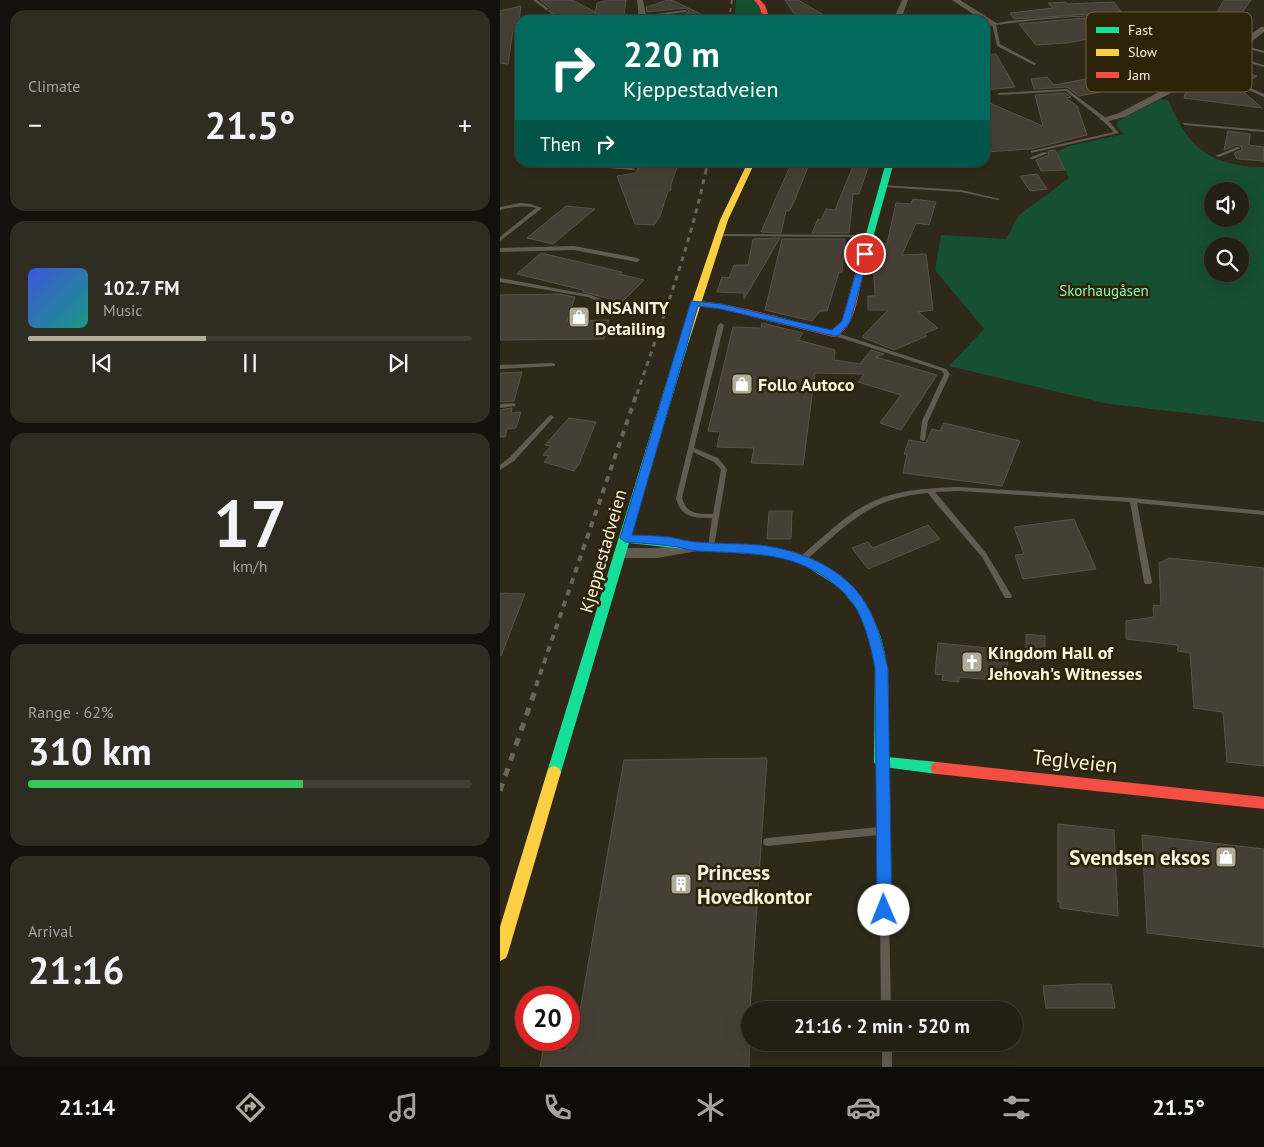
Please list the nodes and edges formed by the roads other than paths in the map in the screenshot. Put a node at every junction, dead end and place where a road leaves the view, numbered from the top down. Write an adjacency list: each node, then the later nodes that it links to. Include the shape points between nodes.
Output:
1 (535, 0): 6 (lane)
2 (640, 0): 8 (street)
3 (905, 0): 11 (street)
4 (955, 0): 12 (street)
5 (761, 2): 10 (street)
6 (547, 9)
7 (685, 12): 9 (lane)
8 (642, 15)
9 (664, 15)
10 (765, 15)
11 (899, 15)
12 (979, 15)
13 (1086, 16): 15 (lane)
14 (990, 22): 15 (street)
15 (994, 24): 17 (lane, via 998,45)
16 (1252, 62): 18 (lane)
17 (1034, 64)
18 (1264, 66)
19 (1252, 90): 22 (lane)
20 (1165, 92): 23 (street); 24 (street, via 1122,115)
21 (999, 94): 24 (lane, via 1068,90)
22 (1264, 96)
23 (1172, 100)
24 (1104, 119): 27 (lane, via 1118,133)
25 (1185, 124): 26 (lane)
26 (1264, 131)
27 (1055, 147): 29 (lane); 31 (lane)
28 (1239, 148): 30 (lane)
29 (1033, 152)
30 (1217, 156)
31 (1031, 158)
32 (613, 167): 35 (lane)
33 (750, 167): 39 (street, Kjeppestadveien)
34 (889, 167): 36 (street)
35 (633, 169)
36 (884, 186): 37 (lane, via 961,191); 40 (street)
37 (998, 199)
38 (500, 209): 41 (lane, via 523,205 540,208)
39 (719, 235): 40 (lane); 45 (street, Kjeppestadveien)
40 (870, 236): 48 (street, via 846,322)
41 (500, 239)
42 (500, 250): 43 (lane, via 574,248)
43 (636, 260)
44 (500, 280): 46 (lane, via 589,296)
45 (695, 303): 48 (street, via 721,306); 62 (street, Kjeppestadveien)
46 (623, 310)
47 (720, 325): 55 (lane)
48 (834, 334): 54 (lane, via 944,370 947,374 925,421)
49 (553, 365): 50 (lane)
50 (500, 368)
51 (513, 405): 52 (lane)
52 (500, 406)
53 (551, 417): 56 (lane)
54 (923, 439)
55 (691, 449): 61 (lane, via 716,460 724,469); 61 (lane, via 680,506 692,515)
56 (502, 467): 57 (lane)
57 (500, 473)
58 (930, 490): 59 (lane); 66 (lane, via 888,498 865,508); 68 (lane, via 984,556)
59 (1133, 500): 60 (lane); 67 (lane)
60 (1264, 513)
61 (716, 516): 64 (lane)
62 (625, 538): 63 (street); 65 (street, Kjeppestadveien)
63 (694, 546): 64 (street); 65 (street, via 657,553)
64 (711, 547): 66 (street, via 768,551)
65 (621, 553): 73 (street, Kjeppestadveien)
66 (803, 559): 69 (street, via 843,584 862,606 869,620 881,669)
67 (1148, 582)
68 (1008, 596)
69 (882, 762): 70 (street, Teglveien); 71 (lane)
70 (1264, 803)
71 (883, 831): 72 (lane); 74 (lane)
72 (768, 842)
73 (500, 953)
74 (886, 1001)
75 (887, 1051): 76 (lane)
76 (887, 1067)

